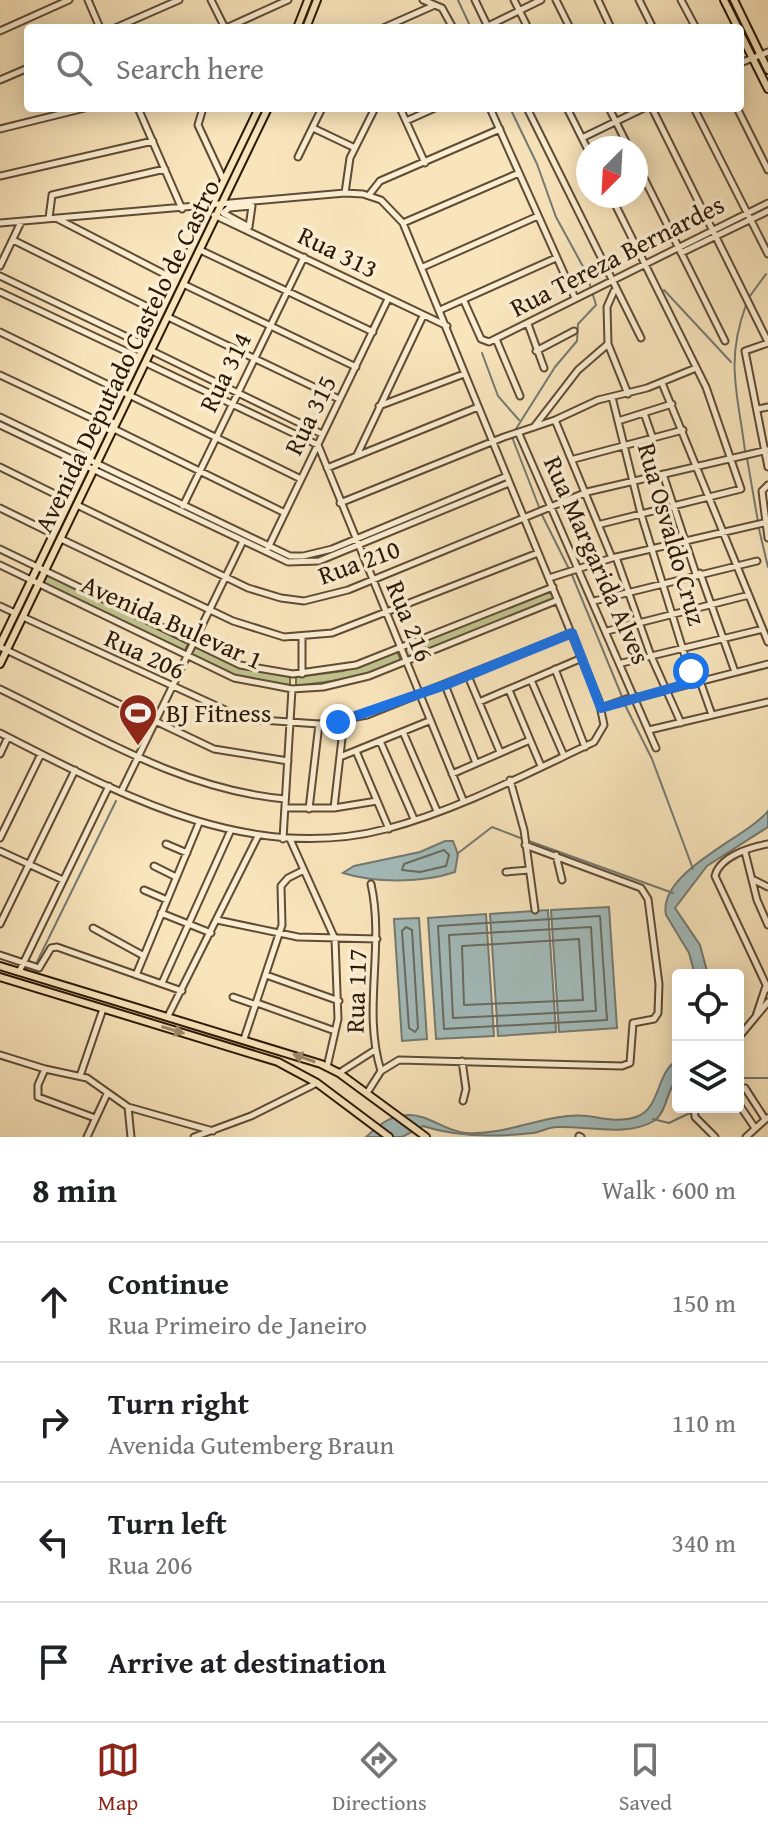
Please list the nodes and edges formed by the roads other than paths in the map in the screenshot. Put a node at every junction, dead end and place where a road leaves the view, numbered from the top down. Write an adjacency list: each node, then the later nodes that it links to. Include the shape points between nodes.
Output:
1 (69, 0): 36 (street)
2 (88, 0): 20 (street)
3 (179, 0): 21 (street)
4 (211, 0): 22 (street)
5 (288, 0): 23 (street)
6 (308, 0): 24 (main road)
7 (317, 0): 25 (main road)
8 (423, 0): 18 (street)
9 (475, 0): 28 (street)
10 (514, 0): 19 (street)
11 (541, 0): 19 (street)
12 (556, 0): 31 (street)
13 (598, 0): 32 (street)
14 (639, 0): 33 (street)
15 (681, 0): 34 (street)
16 (724, 0): 35 (main road)
17 (734, 0): 38 (main road)
18 (435, 5): 26 (street); 27 (street)
19 (519, 10): 29 (street); 30 (street)
20 (98, 24)
21 (124, 24)
22 (224, 24)
23 (235, 24)
24 (299, 24)
25 (308, 24)
26 (392, 24)
27 (451, 24)
28 (487, 24)
29 (493, 24)
30 (526, 24)
31 (568, 24)
32 (609, 24)
33 (651, 24)
34 (694, 24)
35 (736, 24)
36 (0, 31)
37 (744, 40): 39 (main road)
38 (764, 53): 39 (street); 42 (main road)
39 (752, 57): 40 (street); 44 (main road)
40 (744, 61)
41 (24, 70): 43 (street)
42 (768, 70)
43 (0, 80)
44 (768, 89)
45 (69, 112): 65 (street)
46 (140, 112): 70 (street)
47 (202, 112): 78 (street, via 198,125)
48 (257, 112): 78 (main road, Avenida Deputado Castelo de Castro)
49 (266, 112): 83 (main road, Avenida Deputado Castelo de Castro)
50 (320, 112): 64 (street)
51 (373, 112): 71 (street)
52 (402, 112): 62 (street)
53 (426, 112): 62 (street)
54 (492, 112): 66 (street)
55 (529, 112): 109 (street)
56 (569, 112): 67 (street)
57 (611, 112): 63 (street)
58 (635, 112): 63 (street)
59 (654, 112): 96 (street)
60 (696, 112): 89 (street)
61 (739, 112): 75 (street)
62 (406, 121): 73 (street)
63 (616, 121): 68 (street); 69 (street)
64 (313, 128): 71 (street); 72 (street)
65 (0, 129)
66 (500, 129): 73 (street); 76 (street)
67 (581, 136)
68 (586, 136)
69 (623, 136)
70 (153, 141): 74 (street); 77 (street)
71 (355, 148): 80 (street)
72 (298, 157)
73 (425, 163): 81 (street, via 374,184)
74 (165, 169): 86 (street); 91 (street, via 52,195)
75 (768, 170)
76 (519, 173): 90 (street); 95 (street)
77 (0, 176)
78 (224, 181): 87 (main road, Avenida Deputado Castelo de Castro)
79 (648, 186): 100 (street)
80 (345, 193): 81 (street); 83 (street)
81 (369, 195): 95 (street, via 390,206)
82 (768, 203): 89 (street, Rua Tereza Bernardes)
83 (222, 204): 87 (main road, Avenida Deputado Castelo de Castro)
84 (252, 208): 84 (street, via 229,208 223,213 249,227)
85 (617, 208): 104 (street)
86 (182, 209): 87 (street); 91 (street)
87 (213, 211): 99 (main road, Avenida Deputado Castelo de Castro); 102 (street, Rua 313); 108 (main road, Avenida Deputado Castelo de Castro)
88 (768, 211): 92 (street, Rua Tereza Bernardes)
89 (747, 213): 92 (street); 96 (street, Rua Tereza Bernardes)
90 (538, 216): 103 (street); 106 (street)
91 (52, 218): 93 (street); 108 (street)
92 (750, 219): 97 (street, Rua Tereza Bernardes); 101 (street)
93 (22, 221): 94 (street); 98 (street)
94 (0, 223)
95 (403, 223): 106 (street)
96 (713, 229): 97 (street); 100 (street, Rua Tereza Bernardes)
97 (716, 236): 100 (street, Rua Tereza Bernardes); 130 (street)
98 (13, 240): 105 (street); 118 (street)
99 (200, 250): 110 (main road, Avenida Deputado Castelo de Castro); 111 (street)
100 (680, 250): 104 (street, Rua Tereza Bernardes); 129 (street)
101 (768, 254)
102 (304, 257): 111 (street, Rua 314); 115 (street, Rua 313)
103 (556, 258): 114 (street); 116 (street)
104 (645, 263): 109 (street, Rua Tereza Bernardes); 140 (street)
105 (0, 266)
106 (423, 267): 117 (street)
107 (0, 276): 132 (street)
108 (176, 280): 118 (main road, Avenida Deputado Castelo de Castro)
109 (609, 281): 112 (street); 114 (street, Rua Tereza Bernardes)
110 (183, 284): 120 (main road, Avenida Deputado Castelo de Castro); 122 (street)
111 (288, 291): 122 (street, Rua 314); 126 (street)
112 (614, 291): 127 (street); 131 (street, via 607,307)
113 (0, 292): 135 (street)
114 (575, 298): 121 (street, Rua Tereza Bernardes)
115 (388, 299): 119 (street, Rua 313); 126 (street, Rua 315)
116 (464, 301): 117 (street); 128 (street, Rua Tereza Bernardes, via 484,342)
117 (440, 310): 123 (street)
118 (160, 313): 132 (main road, Avenida Deputado Castelo de Castro)
119 (423, 316): 123 (street, Rua 313); 153 (street)
120 (168, 317): 133 (main road, Avenida Deputado Castelo de Castro); 136 (street)
121 (528, 324): 128 (street, Rua Tereza Bernardes); 134 (street)
122 (270, 325): 136 (street, Rua 314); 138 (street)
123 (448, 327): 141 (street)
124 (574, 331): 134 (street)
125 (0, 332): 144 (street)
126 (373, 332): 138 (street, Rua 315)
127 (641, 338)
128 (496, 339): 148 (street)
129 (725, 341)
130 (768, 342): 156 (street, via 746,349)
131 (608, 344): 146 (street); 163 (street, via 578,370)
132 (144, 345): 135 (main road, Avenida Deputado Castelo de Castro)
133 (152, 351): 137 (main road, Avenida Deputado Castelo de Castro); 145 (street)
134 (536, 351): 139 (street)
135 (138, 357): 144 (main road, Avenida Deputado Castelo de Castro)
136 (254, 358): 145 (street, Rua 314); 150 (street)
137 (146, 363): 147 (main road, Avenida Deputado Castelo de Castro); 151 (street)
138 (356, 367): 150 (street, Rua 315)
139 (544, 368)
140 (696, 368): 143 (street); 176 (street)
141 (464, 374): 153 (street); 154 (street)
142 (0, 375): 162 (street)
143 (662, 383): 146 (street); 152 (street)
144 (122, 391): 147 (street); 162 (main road, Avenida Deputado Castelo de Castro)
145 (237, 392): 151 (street, Rua 314); 166 (street)
146 (628, 394): 149 (street)
147 (131, 395): 164 (main road, Avenida Deputado Castelo de Castro); 168 (street)
148 (520, 396)
149 (612, 397): 159 (street); 160 (street, Rua Osvaldo Cruz)
150 (339, 399): 166 (street, Rua 315)
151 (232, 404): 168 (street, Rua 314); 172 (street)
152 (672, 404): 157 (street); 165 (street)
153 (379, 406): 175 (street)
154 (478, 407): 170 (street); 175 (street)
155 (768, 407): 156 (street)
156 (758, 409): 174 (street)
157 (644, 413): 160 (street); 169 (street)
158 (0, 417): 171 (street)
159 (555, 420): 163 (street); 177 (street)
160 (618, 421): 173 (street, Rua Osvaldo Cruz)
161 (0, 425): 171 (street)
162 (106, 425): 178 (main road, Avenida Deputado Castelo de Castro)
163 (534, 428): 167 (street)
164 (114, 429): 178 (main road, Avenida Deputado Castelo de Castro); 183 (street)
165 (683, 430): 169 (street); 179 (street)
166 (322, 434): 172 (street, Rua 315)
167 (519, 434): 170 (street); 195 (street, Rua Margarida Alves)
168 (216, 437): 183 (street, Rua 314); 185 (street)
169 (653, 439): 173 (street)
170 (494, 441): 186 (street); 192 (street)
171 (48, 445): 178 (street)
172 (318, 445): 182 (street, Rua 216); 185 (street, Rua 315)
173 (625, 446): 177 (street); 187 (street, Rua Osvaldo Cruz)
174 (767, 450): 176 (street, Rua 210); 181 (street)
175 (356, 456): 182 (street)
176 (732, 457): 179 (street, Rua 210); 190 (street, via 740,492)
177 (574, 459): 189 (street)
178 (91, 465): 191 (main road, Avenida Deputado Castelo de Castro); 193 (main road, Avenida Deputado Castelo de Castro); 194 (street); 207 (street)
179 (698, 465): 184 (street, Rua 210); 190 (street)
180 (0, 467): 191 (street)
181 (768, 467)
182 (327, 468): 192 (street, Rua 216)
183 (200, 471): 194 (street, Rua 314); 198 (street)
184 (663, 474): 187 (street, Rua 210); 196 (street)
185 (301, 479): 198 (street, Rua 315)
186 (508, 479): 200 (street); 208 (street)
187 (633, 482): 189 (street, Rua 210); 199 (street, Rua Osvaldo Cruz)
188 (766, 486): 201 (street)
189 (587, 492): 195 (street, Rua 210); 202 (street)
190 (711, 498): 196 (street); 203 (street)
191 (69, 501): 204 (main road, Avenida Deputado Castelo de Castro)
192 (340, 503): 208 (street, Rua 216)
193 (77, 505): 206 (main road, Avenida Deputado Castelo de Castro); 222 (street, Rua 210)
194 (183, 506): 207 (street)
195 (551, 506): 200 (street, Rua 210); 219 (street, Rua Margarida Alves)
196 (673, 506): 199 (street); 209 (street)
197 (0, 508): 204 (street)
198 (285, 513): 210 (street, Rua 315)
199 (641, 514): 202 (street); 212 (street, Rua Osvaldo Cruz)
200 (524, 517): 213 (street); 225 (street, Rua 210)
201 (767, 523): 203 (street); 205 (street)
202 (601, 524): 214 (street)
203 (724, 533): 209 (street); 217 (street)
204 (53, 534): 218 (main road, Avenida Deputado Castelo de Castro)
205 (768, 538)
206 (61, 539): 220 (main road, Avenida Deputado Castelo de Castro); 235 (street)
207 (244, 540): 208 (street, via 276,559 303,563); 210 (street); 222 (street)
208 (356, 542): 210 (street, via 303,556); 225 (street, Rua 216)
209 (685, 542): 212 (street); 221 (street)
210 (268, 548)
211 (0, 549): 218 (street, Avenida Bulevar 1)
212 (652, 549): 214 (street); 226 (street, Rua Osvaldo Cruz)
213 (538, 553): 223 (street); 237 (street)
214 (614, 558): 219 (street); 229 (street)
215 (757, 561): 217 (street)
216 (0, 565): 224 (street, Avenida Bulevar 1)
217 (737, 565): 221 (street); 230 (street)
218 (37, 567): 220 (street, Avenida Bulevar 1); 224 (main road, Avenida Deputado Castelo de Castro)
219 (579, 567): 223 (street); 232 (street, Rua Margarida Alves)
220 (45, 571): 227 (main road, Avenida Deputado Castelo de Castro); 247 (street, Avenida Bulevar 1)
221 (698, 574): 226 (street); 233 (street)
222 (225, 576): 225 (street, Rua 210, via 262,593 304,601); 235 (street)
223 (549, 578): 228 (street)
224 (31, 580): 227 (street, Avenida Bulevar 1); 236 (main road, Avenida Deputado Castelo de Castro)
225 (373, 581): 237 (street, Rua 216)
226 (664, 582): 229 (street); 238 (street, Rua Osvaldo Cruz)
227 (39, 584): 239 (main road, Avenida Deputado Castelo de Castro); 251 (street, Avenida Bulevar 1)
228 (553, 587): 231 (street); 249 (street, Avenida Bulevar 1)
229 (627, 591): 232 (street); 240 (street)
230 (749, 595): 233 (street); 241 (street)
231 (558, 600): 243 (street); 254 (street, Avenida Bulevar 1)
232 (594, 601): 242 (street, Rua Margarida Alves)
233 (711, 605): 238 (street); 245 (street)
234 (0, 606): 236 (street)
235 (209, 610): 244 (street, via 252,629); 247 (street)
236 (15, 613): 248 (main road, Avenida Deputado Castelo de Castro)
237 (386, 614): 244 (street, via 332,633); 249 (street, Rua 216)
238 (674, 615): 240 (street); 250 (street, Rua Osvaldo Cruz)
239 (23, 617): 248 (main road, Avenida Deputado Castelo de Castro); 267 (street, Rua 206)
240 (639, 623): 242 (street); 252 (street)
241 (763, 629): 245 (street); 246 (street)
242 (607, 631): 255 (street, Rua Margarida Alves)
243 (572, 633): 253 (street); 262 (street, Rua 206)
244 (302, 637): 261 (street)
245 (724, 640): 250 (street); 259 (street)
246 (768, 642)
247 (193, 643): 251 (street); 260 (street, Avenida Bulevar 1, via 240,665)
248 (2, 647): 256 (main road, Avenida Deputado Castelo de Castro); 279 (street)
249 (399, 648): 254 (street, Rua 216); 261 (street, Avenida Bulevar 1, via 345,668)
250 (685, 649): 252 (street); 264 (street, Rua Osvaldo Cruz)
251 (187, 656): 267 (street); 268 (street, Avenida Bulevar 1, via 234,678)
252 (651, 656): 255 (street); 270 (street)
253 (582, 658): 258 (street); 275 (street)
254 (405, 662): 268 (street, Avenida Bulevar 1, via 348,683); 271 (street, Rua 216)
255 (622, 663): 272 (street, Rua Margarida Alves)
256 (0, 664)
257 (768, 664): 259 (street)
258 (555, 669): 263 (street); 289 (street)
259 (735, 672): 264 (street)
260 (293, 674): 261 (street, Avenida Bulevar 1); 268 (street)
261 (302, 674)
262 (468, 676): 265 (street, Rua 206); 273 (street)
263 (531, 680): 269 (street); 296 (street)
264 (697, 682): 270 (street); 276 (street, Rua Osvaldo Cruz)
265 (445, 685): 271 (street, Rua 206); 299 (street)
266 (0, 689): 295 (street)
267 (172, 689): 279 (street); 281 (street, Rua 206, via 231,715)
268 (292, 689): 281 (street)
269 (509, 689): 273 (street); 287 (street)
270 (666, 689): 272 (street); 280 (street)
271 (418, 695): 277 (street, Rua 206); 278 (street, Rua 216)
272 (635, 697): 275 (street); 283 (street, Rua Margarida Alves)
273 (479, 702): 292 (street)
274 (768, 702): 276 (street)
275 (601, 708): 289 (street, via 603,729)
276 (712, 715): 280 (street)
277 (344, 721): 282 (street, Rua 206); 297 (street)
278 (429, 721): 284 (street); 302 (street, Rua 216)
279 (155, 723): 295 (street); 298 (street, via 223,752)
280 (681, 723): 283 (street)
281 (290, 724): 282 (street, Rua 206); 298 (street)
282 (319, 724): 311 (street)
283 (649, 730): 290 (street, Rua Margarida Alves)
284 (403, 732): 288 (street); 312 (street)
285 (0, 733): 286 (street)
286 (8, 737): 293 (street); 294 (street)
287 (530, 740): 292 (street); 300 (street)
288 (380, 741): 291 (street); 313 (street)
289 (585, 747): 296 (street)
290 (656, 748)
291 (356, 751): 297 (street); 308 (street)
292 (500, 752): 299 (street)
293 (0, 754)
294 (41, 754): 301 (street); 318 (street)
295 (139, 756): 305 (street); 306 (street, via 219,789)
296 (564, 756): 300 (street)
297 (340, 757): 310 (street)
298 (288, 761): 306 (street)
299 (476, 763): 302 (street)
300 (541, 766): 303 (street)
301 (75, 770): 304 (street); 327 (street)
302 (452, 774): 307 (street, Rua 216)
303 (510, 780): 307 (street); 322 (street)
304 (109, 786): 305 (street); 333 (street)
305 (121, 792): 314 (street)
306 (285, 799): 309 (street)
307 (463, 800): 312 (street)
308 (377, 801): 310 (street); 315 (street)
309 (285, 808): 311 (street); 319 (street)
310 (334, 808): 311 (street)
311 (309, 809)
312 (437, 811): 313 (street)
313 (414, 819): 315 (street)
314 (199, 823): 316 (street); 325 (street)
315 (389, 829): 319 (street)
316 (230, 832): 317 (street); 343 (street)
317 (258, 836): 319 (street); 342 (street)
318 (0, 838)
319 (286, 839): 329 (street)
320 (166, 844): 325 (street)
321 (768, 844): 324 (street, via 755,844)
322 (525, 845): 326 (street); 330 (street)
323 (0, 851): 327 (street)
324 (745, 852): 335 (street); 361 (street, via 720,865 715,876)
325 (187, 853): 332 (street)
326 (556, 855): 334 (street); 377 (street, via 644,890 659,984 658,1016 633,1023 632,1058 625,1066)
327 (29, 865): 333 (street); 344 (street)
328 (154, 866): 332 (street)
329 (304, 870): 348 (street, via 281,886); 349 (street)
330 (529, 870): 331 (street); 340 (street)
331 (506, 872)
332 (176, 877): 339 (street)
333 (63, 880): 353 (street)
334 (562, 880)
335 (754, 880): 337 (street); 345 (street)
336 (371, 884): 350 (street, Rua 117)
337 (768, 887)
338 (144, 890): 339 (street)
339 (167, 900): 341 (street)
340 (535, 910)
341 (161, 913): 343 (street); 352 (street)
342 (217, 920): 347 (street); 348 (street)
343 (187, 923): 347 (street); 360 (street)
344 (0, 924)
345 (768, 925)
346 (93, 928): 352 (street)
347 (211, 933): 363 (street)
348 (280, 934): 349 (street); 357 (street)
349 (335, 939): 350 (street); 366 (street)
350 (377, 939): 375 (street, Rua 117, via 371,1025)
351 (0, 955): 353 (street)
352 (144, 956): 356 (street)
353 (23, 964): 355 (street); 356 (street, via 41,968 57,947)
354 (0, 966): 355 (main road)
355 (19, 972): 359 (main road)
356 (136, 975): 360 (street)
357 (266, 975): 366 (street); 368 (street)
358 (0, 977): 362 (main road)
359 (48, 980): 362 (main road); 364 (main road)
360 (162, 983): 363 (street)
361 (767, 987): 371 (street)
362 (46, 991): 369 (main road)
363 (182, 991): 370 (street)
364 (102, 997): 369 (main road); 370 (main road)
365 (233, 997): 368 (street)
366 (339, 1001): 372 (street)
367 (768, 1002): 371 (street)
368 (256, 1004): 372 (street); 374 (street)
369 (100, 1008): 382 (street); 383 (main road, one-way to 383, via 267,1058)
370 (168, 1016): 374 (main road)
371 (756, 1017): 373 (street)
372 (335, 1031): 378 (street)
373 (744, 1031)
374 (244, 1039): 378 (main road, one-way to 374)
375 (375, 1050): 380 (street, Rua 117); 381 (street)
376 (0, 1055): 379 (street)
377 (462, 1061): 380 (street, via 399,1060); 387 (street)
378 (327, 1067): 381 (main road)
379 (45, 1069): 382 (street); 391 (street, via 38,1097)
380 (381, 1071): 385 (street, Rua 117)
381 (339, 1073): 385 (main road)
382 (80, 1076): 386 (street)
383 (317, 1083): 394 (street); 398 (main road)
384 (745, 1088): 392 (street)
385 (367, 1093): 399 (main road)
386 (107, 1094): 388 (street); 391 (street)
387 (463, 1101)
388 (128, 1107): 394 (street); 396 (street)
389 (744, 1112): 393 (street)
390 (696, 1113): 400 (street, via 700,1125)
391 (95, 1118): 395 (street)
392 (767, 1118): 393 (street)
393 (755, 1128): 401 (street)
394 (213, 1131): 397 (street)
395 (87, 1137)
396 (131, 1137)
397 (194, 1137)
398 (389, 1137)
399 (426, 1137)
400 (715, 1137)
401 (746, 1137)

